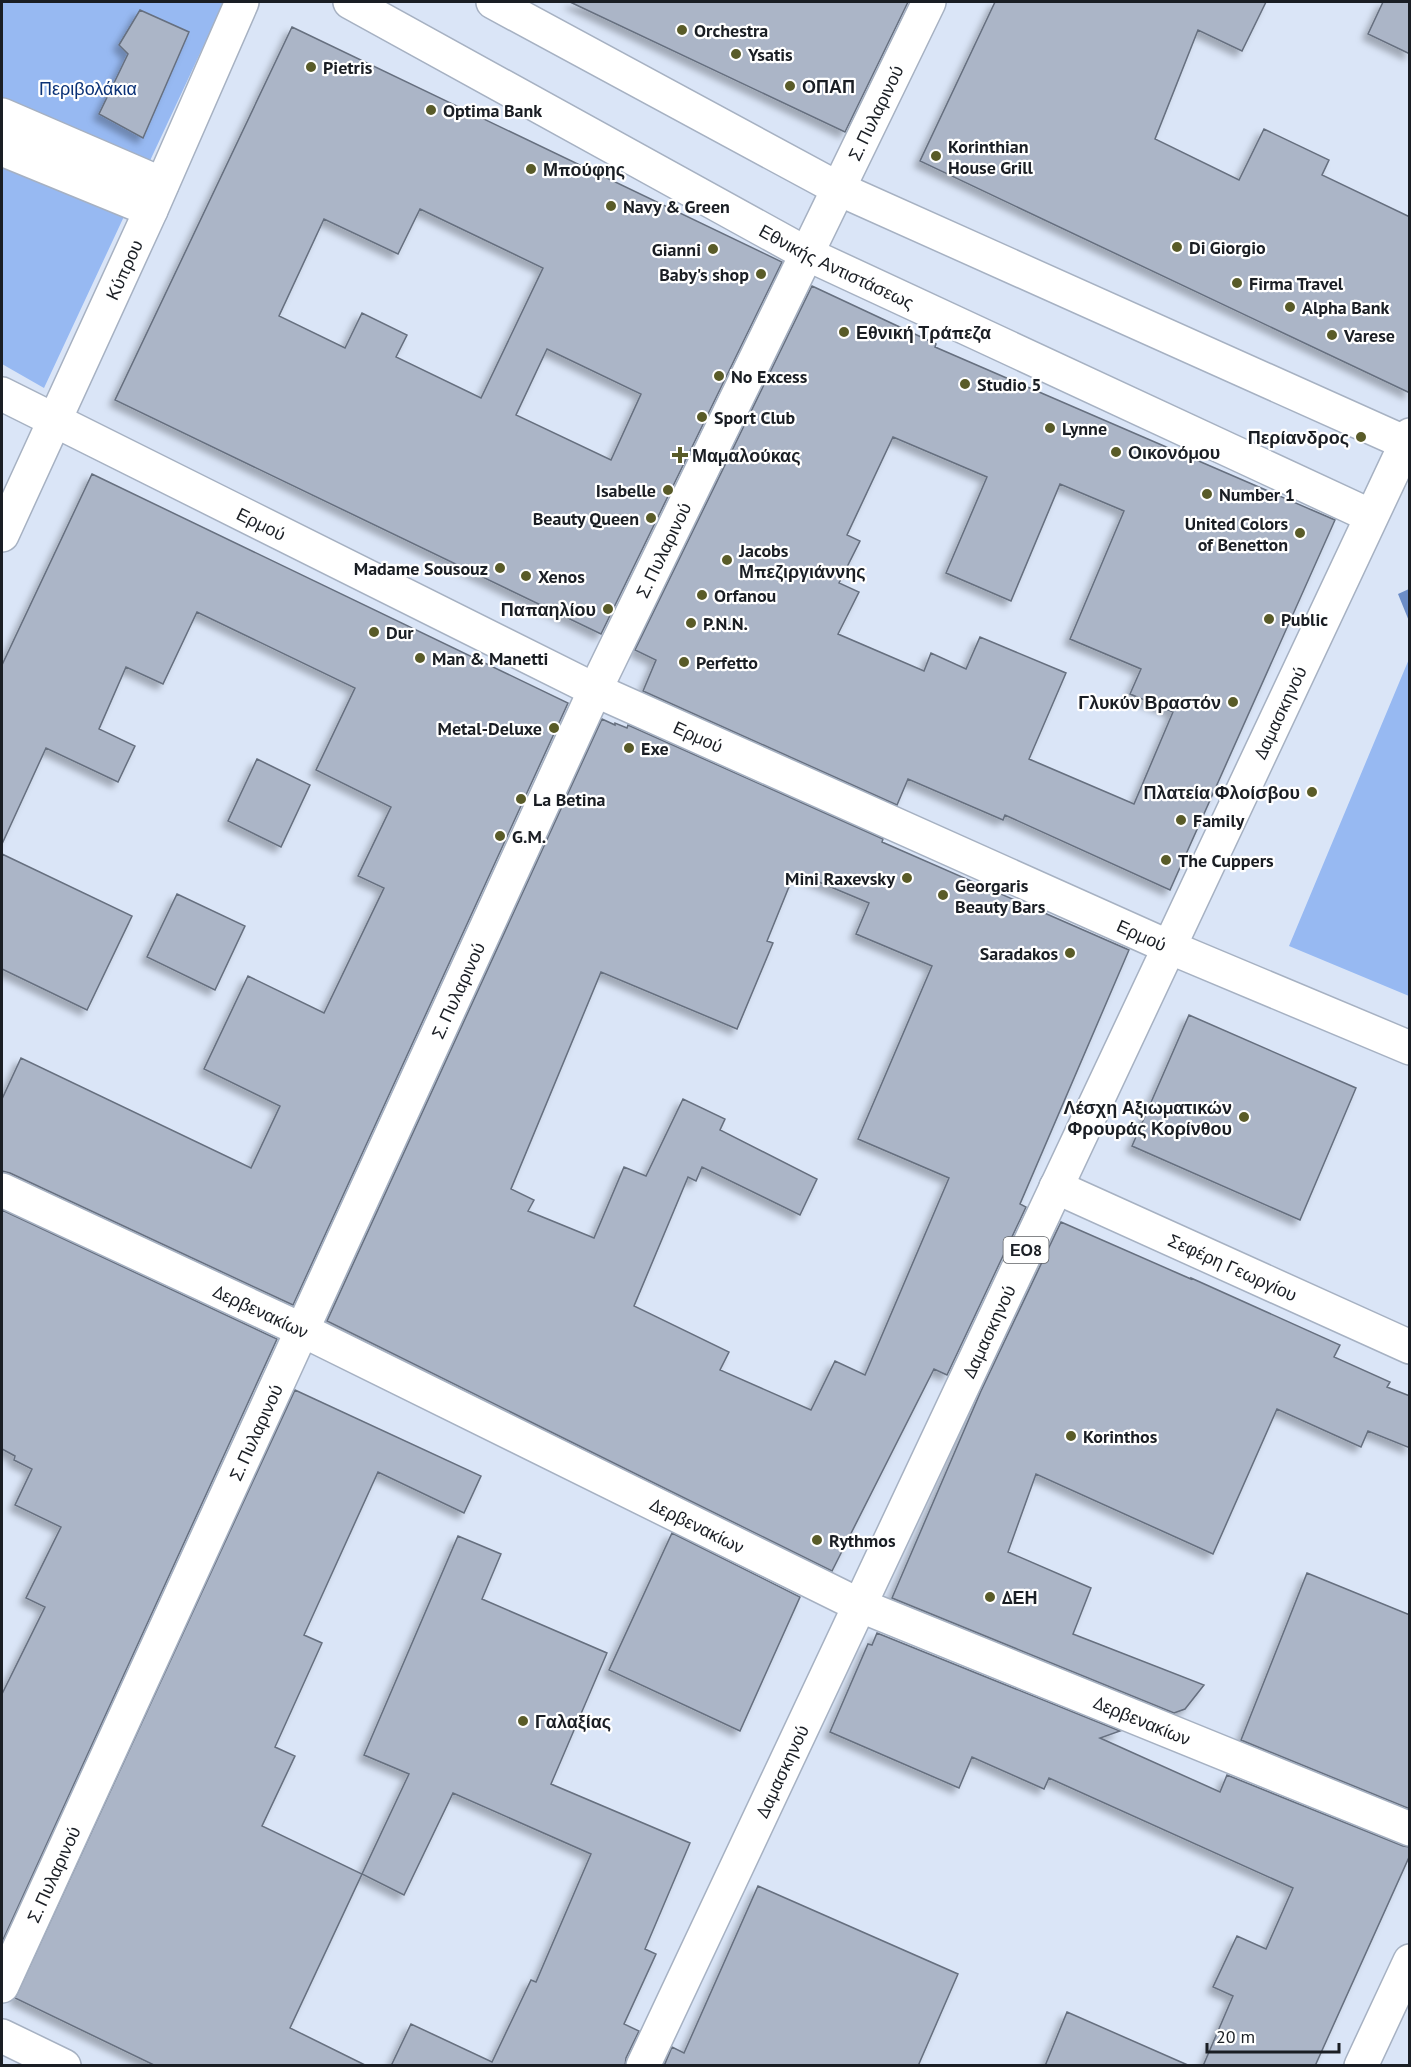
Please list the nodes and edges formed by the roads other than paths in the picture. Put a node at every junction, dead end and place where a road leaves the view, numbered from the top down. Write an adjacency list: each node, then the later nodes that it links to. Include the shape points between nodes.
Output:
1 (242, 2): 8 (street, Κύπρου)
2 (350, 2): 9 (street, Εθνικής Αντιστάσεως)
3 (492, 2): 7 (street)
4 (929, 2): 7 (street, Σ. Πυλαρινού)
5 (2, 115): 8 (street)
6 (2, 149): 8 (street)
7 (839, 189): 9 (street, Σ. Πυλαρινού); 12 (street)
8 (157, 197): 11 (street, Κύπρου)
9 (807, 254): 13 (street, Εθνικής Αντιστάσεως); 15 (street, Σ. Πυλαρινού)
10 (2, 394): 11 (street, Ερμού)
11 (54, 419): 14 (street, Κύπρου); 15 (street, Ερμού)
12 (1408, 439): 13 (street, Δαμασκηνού / ΕΟ8)
13 (1371, 516): 16 (street, Δαμασκηνού / ΕΟ8)
14 (2, 535)
15 (594, 690): 16 (street, Ερμού); 20 (street, Σ. Πυλαρινού)
16 (1169, 947): 17 (street, Ερμού); 18 (street, Δαμασκηνού / ΕΟ8)
17 (1410, 1048)
18 (1056, 1187): 21 (street, Σεφέρη Γεωργίου); 22 (street, Δαμασκηνού / ΕΟ8)
19 (2, 1190): 20 (street, Δερβενακίων)
20 (302, 1330): 22 (street, Δερβενακίων); 25 (street, Σ. Πυλαρινού)
21 (1410, 1347)
22 (860, 1605): 23 (street, Δερβενακίων); 28 (street, Δαμασκηνού / ΕΟ8)
23 (1410, 1829)
24 (1410, 1961): 29 (street)
25 (2, 1986)
26 (2, 2036): 27 (street)
27 (64, 2066)
28 (643, 2066)
29 (1361, 2066)

